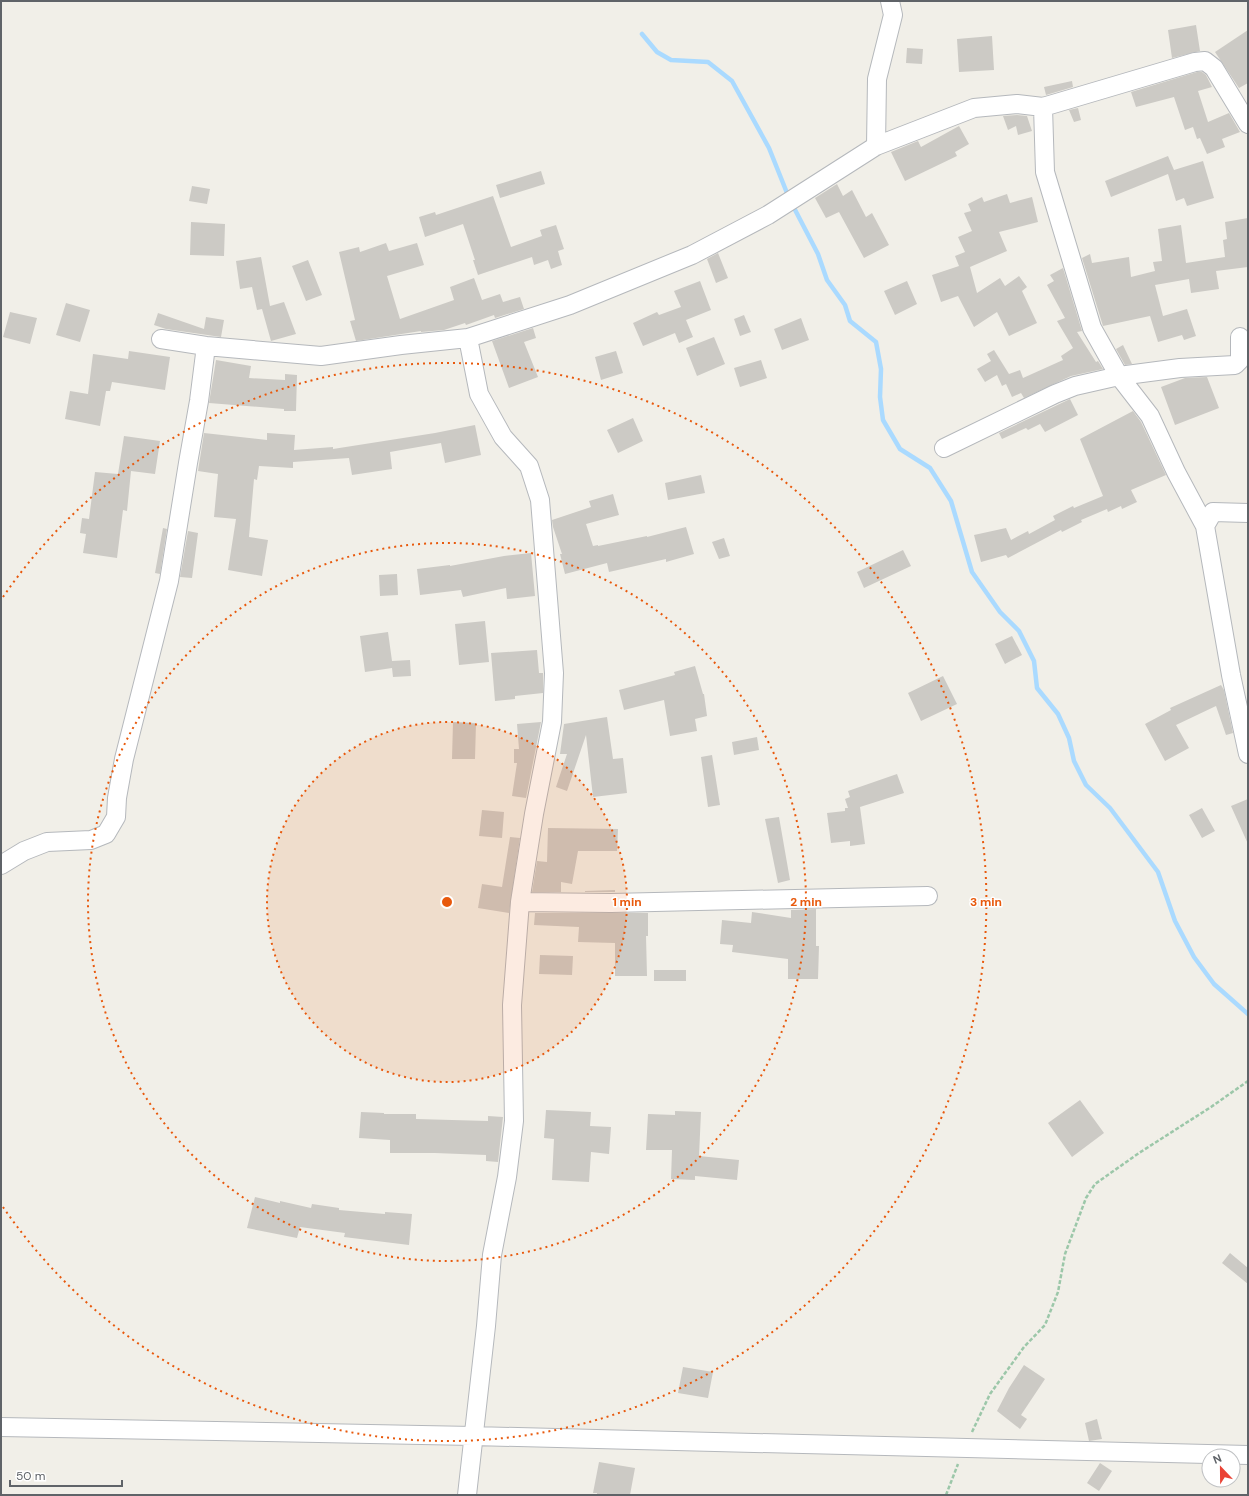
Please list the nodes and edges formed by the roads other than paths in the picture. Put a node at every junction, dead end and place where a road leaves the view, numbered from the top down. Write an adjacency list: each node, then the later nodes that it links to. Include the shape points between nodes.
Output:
1 (890, 1): 4 (street, via 893,15 877,79)
2 (1043, 106): 3 (street, via 1204,61 1214,68); 4 (street, via 1017,104 974,108); 9 (street, via 1045,172 1092,328)
3 (1248, 124)
4 (876, 146): 7 (street, via 768,215 692,255 570,305)
5 (1240, 337): 9 (street, via 1240,360 1235,365 1180,368)
6 (162, 338): 8 (street)
7 (468, 338): 8 (street, via 321,356); 16 (street, via 478,394 503,437 529,466 540,500 554,673 552,722)
8 (206, 346): 14 (street, via 169,582 124,759 116,817 106,834 91,840 47,842 24,851)
9 (1119, 376): 10 (street, via 1075,386 1055,394); 12 (street, via 1150,416)
10 (944, 448)
11 (1248, 513): 12 (street, via 1213,512)
12 (1205, 526): 13 (street, via 1231,675)
13 (1248, 754)
14 (1, 865)
15 (928, 896): 16 (street, via 611,903)
16 (520, 902): 18 (street, via 512,1005 514,1121 507,1177 492,1255)
17 (1, 1427): 18 (street)
18 (473, 1436): 19 (street); 20 (street)
19 (1248, 1455)
20 (467, 1495)

